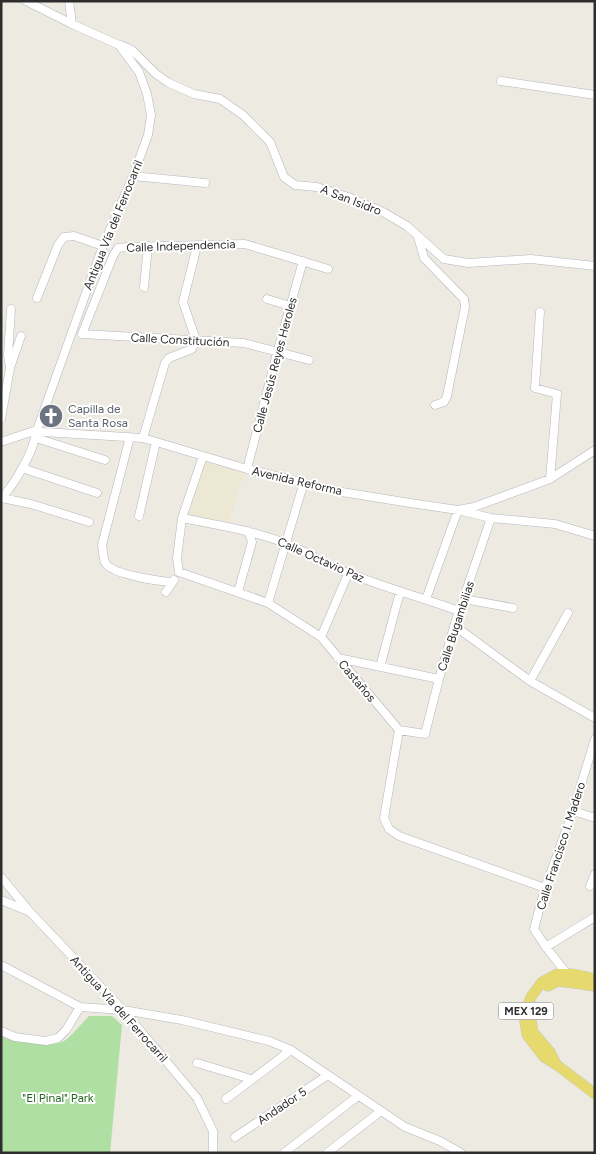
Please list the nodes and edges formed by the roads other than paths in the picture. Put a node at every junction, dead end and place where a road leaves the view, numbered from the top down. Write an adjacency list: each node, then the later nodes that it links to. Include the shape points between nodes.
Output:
1 (26, 1): 3 (street, Antigua Vía del Ferrocarril)
2 (69, 1): 3 (street)
3 (72, 24): 4 (street, Antigua Vía del Ferrocarril)
4 (119, 45): 7 (street, Antigua Vía del Ferrocarril, via 139,72 151,115 148,135); 9 (street, A San Isidro, via 132,50 170,84 220,100 243,115 270,142 284,177 295,185 317,187 348,197 383,212)
5 (501, 81): 6 (street)
6 (595, 95)
7 (133, 176): 8 (street); 10 (street, Antigua Vía del Ferrocarril)
8 (204, 184)
9 (417, 235): 14 (street, A San Isidro, via 444,258 468,264 531,260); 29 (street, via 424,258 464,299 465,306 448,396 444,402)
10 (104, 246): 17 (street, Antigua Vía del Ferrocarril); 19 (street, via 74,236 64,237)
11 (148, 246): 12 (street, Calle Independencia); 16 (street); 18 (street, Calle Independencia, via 118,248)
12 (197, 246): 13 (street, Calle Independencia, via 245,244); 25 (street, via 183,302)
13 (303, 261): 15 (street, Calle Independencia); 21 (street, Calle Jesús Reyes Heroles)
14 (595, 266)
15 (328, 269)
16 (144, 287)
17 (87, 290): 18 (street); 31 (street, Antigua Vía del Ferrocarril)
18 (98, 294): 25 (street, Calle Constitución, via 82,334)
19 (37, 298)
20 (268, 299): 21 (street)
21 (290, 306): 26 (street, Calle Jesús Reyes Heroles)
22 (11, 309): 28 (street)
23 (540, 312): 44 (street, via 535,388 557,394)
24 (21, 336): 28 (street)
25 (196, 340): 26 (street, Calle Constitución, via 244,343); 35 (street, via 192,350 169,358 165,364)
26 (277, 353): 27 (street, Calle Constitución); 43 (street, Calle Jesús Reyes Heroles)
27 (308, 360)
28 (10, 368): 30 (street)
29 (435, 405)
30 (1, 419)
31 (37, 430): 32 (street, Avenida Reforma); 34 (street, Antigua Vía del Ferrocarril); 36 (street, Avenida Reforma)
32 (78, 434): 33 (street, Avenida Reforma); 38 (street)
33 (130, 437): 35 (street, Avenida Reforma); 58 (street, via 102,545 105,563 126,574)
34 (36, 438): 38 (street); 42 (street, Antigua Vía del Ferrocarril)
35 (143, 438): 37 (street, Avenida Reforma)
36 (1, 442)
37 (156, 442): 40 (street, Avenida Reforma); 49 (street)
38 (74, 450): 41 (street)
39 (595, 450): 44 (street)
40 (203, 456): 43 (street, Avenida Reforma); 50 (street)
41 (105, 460)
42 (22, 468): 46 (street); 47 (street, Antigua Vía del Ferrocarril)
43 (247, 469): 45 (street, Avenida Reforma)
44 (550, 479): 48 (street)
45 (304, 482): 48 (street, Avenida Reforma, via 342,492); 55 (street)
46 (97, 493)
47 (2, 499): 52 (street, via 31,504)
48 (458, 510): 51 (street, Avenida Reforma); 62 (street)
49 (138, 516)
50 (182, 518): 53 (street, Calle Octavio Paz); 56 (street)
51 (491, 518): 54 (street, Avenida Reforma, via 555,524); 63 (street, Calle Bugambilias)
52 (89, 522)
53 (248, 531): 55 (street, Calle Octavio Paz); 60 (street, via 252,542)
54 (595, 536)
55 (286, 543): 57 (street, Calle Octavio Paz); 64 (street)
56 (179, 572): 58 (street); 60 (street, Castaños)
57 (348, 574): 61 (street, Calle Octavio Paz); 69 (street)
58 (172, 582): 59 (street)
59 (166, 592)
60 (238, 592): 64 (street, Castaños)
61 (400, 592): 62 (street, Calle Octavio Paz); 71 (street)
62 (426, 599): 66 (street, Calle Octavio Paz)
63 (464, 599): 65 (street); 66 (street, Calle Bugambilias)
64 (268, 603): 69 (street, Castaños)
65 (513, 608)
66 (459, 611): 68 (street, Calle Bugambilias)
67 (568, 613): 73 (street)
68 (455, 624): 72 (street, Calle Bugambilias); 73 (street)
69 (321, 637): 70 (street, Castaños)
70 (338, 658): 71 (street); 75 (street, Castaños)
71 (380, 667): 72 (street)
72 (439, 679): 75 (street, Calle Bugambilias, via 425,734)
73 (530, 681): 74 (street)
74 (595, 718)
75 (399, 730): 82 (street, via 384,818 389,829 399,836)
76 (595, 739): 77 (street, Calle Francisco I. Madero)
77 (574, 811): 78 (street); 82 (street, Calle Francisco I. Madero)
78 (595, 818)
79 (595, 874): 81 (street)
80 (1, 877): 84 (street, Antigua Vía del Ferrocarril)
81 (590, 886)
82 (545, 888): 86 (street, Calle Francisco I. Madero, via 534,928)
83 (1, 900): 84 (street)
84 (30, 912): 92 (street, Antigua Vía del Ferrocarril)
85 (595, 917): 86 (street)
86 (546, 947): 88 (street, Calle Francisco I. Madero)
87 (1, 965): 91 (street)
88 (568, 978): 89 (main road, MEX 129); 90 (main road, MEX 129); 95 (main road, MEX 129, via 547,987 537,1000 531,1017 533,1032)
89 (595, 979)
90 (595, 986)
91 (80, 1007): 92 (street); 93 (street, via 58,1038 46,1041 16,1038)
92 (123, 1010): 94 (street, via 182,1020 269,1041); 106 (street, Antigua Vía del Ferrocarril, via 197,1098 213,1132)
93 (1, 1031)
94 (291, 1050): 97 (street); 98 (street)
95 (547, 1054): 99 (main road, MEX 129); 100 (main road, MEX 129); 103 (main road, MEX 129, via 559,1072)
96 (197, 1063): 98 (street)
97 (328, 1075): 101 (street); 105 (street, Andador 5)
98 (251, 1079): 102 (street)
99 (595, 1089)
100 (595, 1094)
101 (358, 1096): 104 (street); 107 (street)
102 (226, 1099)
103 (595, 1099)
104 (381, 1111): 108 (street); 109 (street, via 405,1128)
105 (235, 1138)
106 (213, 1153)
107 (284, 1153)
108 (328, 1153)
109 (461, 1153)

